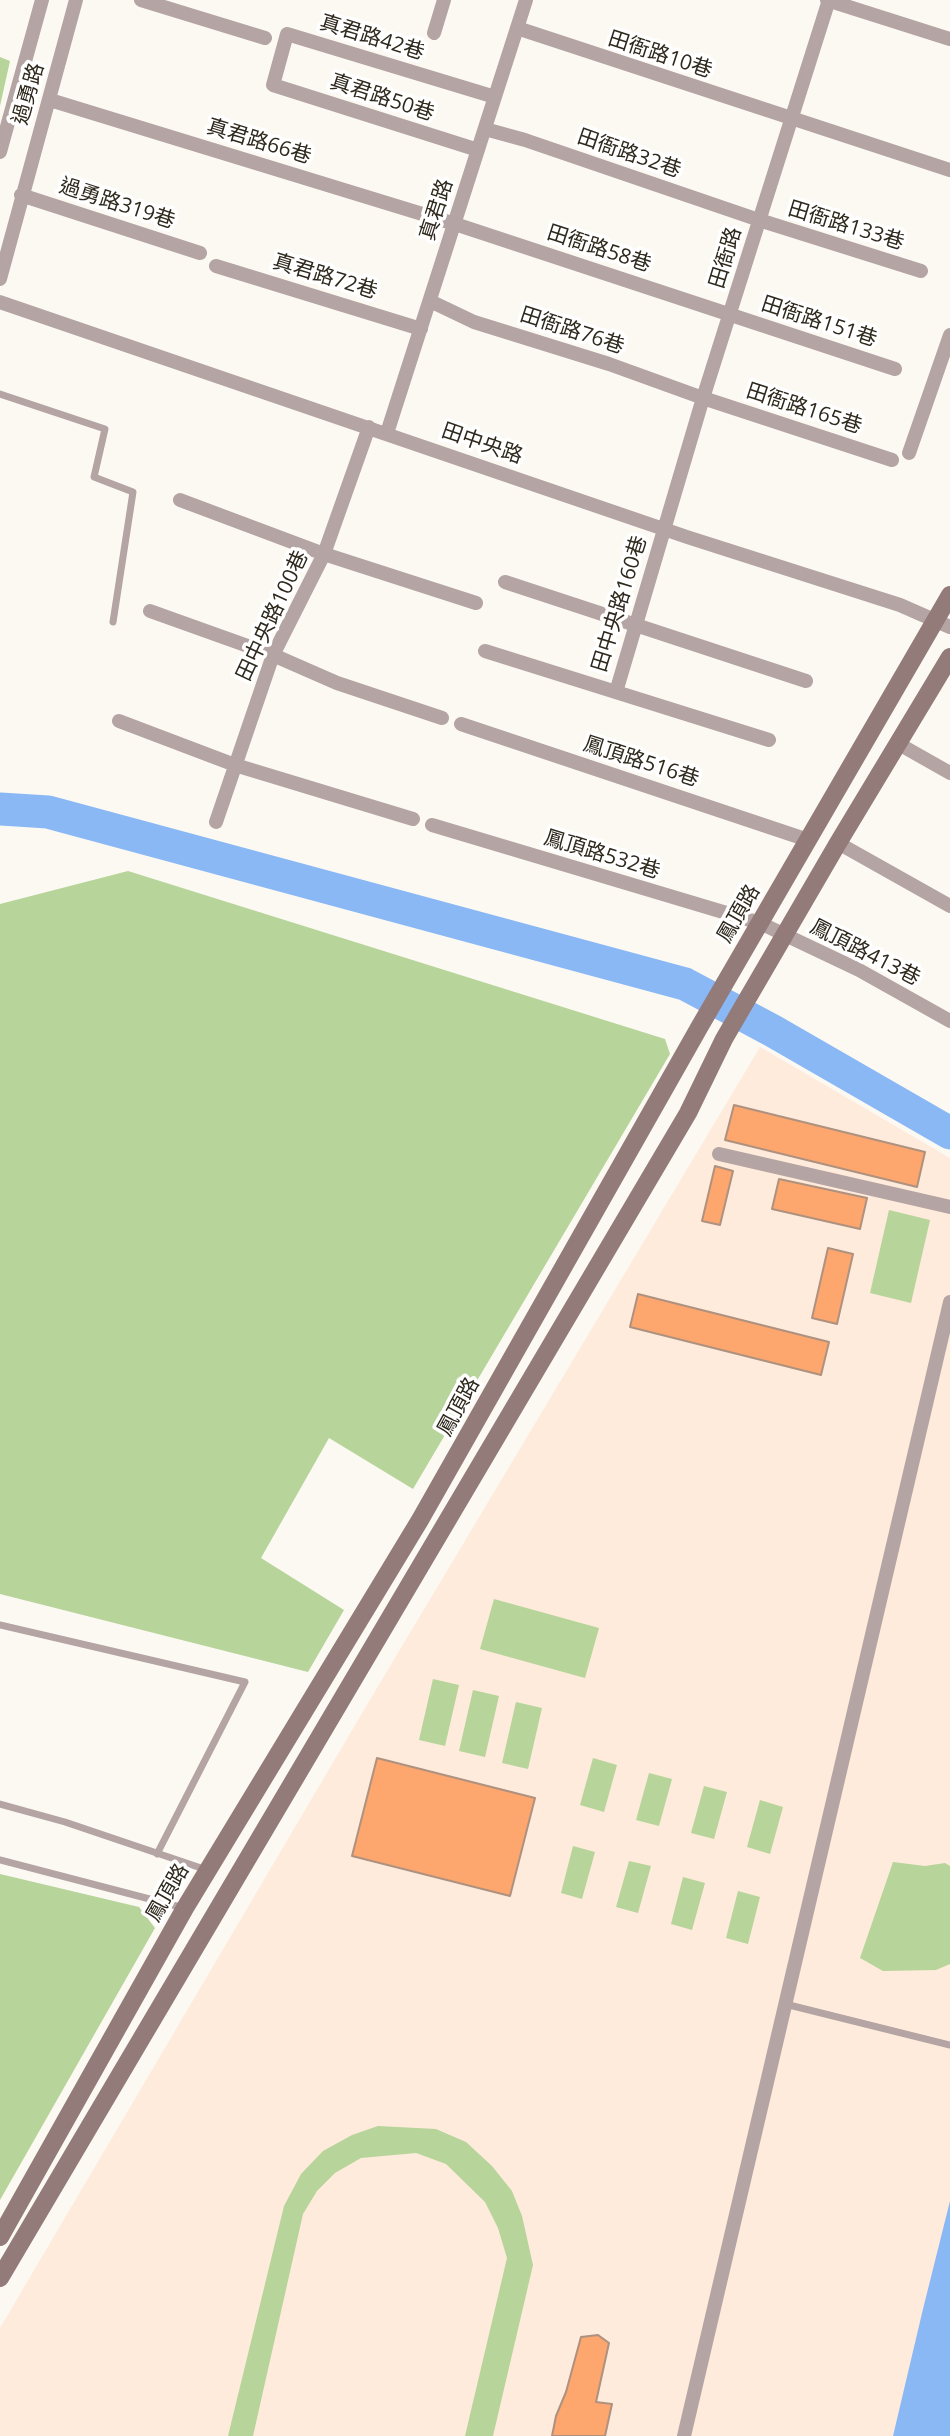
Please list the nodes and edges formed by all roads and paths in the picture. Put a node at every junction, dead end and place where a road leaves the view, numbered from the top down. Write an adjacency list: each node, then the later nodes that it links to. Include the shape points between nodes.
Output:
1 (42, 0): 17 (street, 過勇路)
2 (76, 0): 13 (street, 過勇路)
3 (141, 0): 9 (street)
4 (444, 0): 8 (street)
5 (526, 0): 7 (street, 真君路)
6 (828, 0): 10 (street); 14 (street, 田衙路)
7 (517, 29): 12 (street, 真君路); 14 (street, 田衙路10巷)
8 (434, 33)
9 (265, 38)
10 (950, 39)
11 (273, 85): 12 (street, 真君路42巷, via 287,34); 16 (street, 真君路50巷)
12 (495, 97): 15 (street, 真君路)
13 (50, 100): 19 (street, 過勇路); 21 (street, 真君路66巷)
14 (791, 120): 18 (street, 田衙路10巷); 20 (street, 田衙路)
15 (485, 129): 16 (street, 真君路); 20 (street, 田衙路32巷)
16 (478, 150): 21 (street, 真君路)
17 (0, 152)
18 (950, 170)
19 (21, 195): 22 (street, 過勇路319巷); 25 (street, 過勇路)
20 (759, 220): 24 (street, 田衙路133巷); 28 (street, 田衙路)
21 (454, 224): 26 (street, 真君路); 28 (street, 田衙路58巷)
22 (200, 253)
23 (216, 266): 29 (street, 真君路72巷)
24 (921, 271)
25 (0, 279)
26 (430, 301): 29 (street, 真君路); 33 (street, 田衙路76巷, via 474,322)
27 (0, 302): 34 (street, 田中央路)
28 (730, 314): 31 (street, 田衙路151巷); 33 (street, 田衙路)
29 (421, 329): 35 (street, 真君路)
30 (950, 335): 36 (street)
31 (895, 369)
32 (0, 394): 45 (lane, via 105,429 94,477 133,492)
33 (703, 398): 37 (street, 田衙路165巷); 39 (street, 田衙路)
34 (369, 427): 35 (street, 田中央路); 40 (street, 田中央路100巷)
35 (387, 433): 39 (street, 田中央路)
36 (909, 453)
37 (892, 460)
38 (180, 500): 40 (street)
39 (665, 529): 46 (street, 田中央路, via 900,605); 47 (street, 田中央路160巷)
40 (324, 554): 43 (street); 49 (street, 田中央路100巷)
41 (505, 582): 47 (street)
42 (950, 595): 46 (main road, 鳳頂路)
43 (476, 603)
44 (150, 611): 49 (street)
45 (113, 622)
46 (942, 623): 63 (main road, 鳳頂路)
47 (636, 625): 51 (street); 52 (street, 田中央路160巷)
48 (485, 651): 52 (street)
49 (273, 655): 53 (street, via 337,683); 58 (street, 田中央路100巷)
50 (949, 662): 57 (main road)
51 (806, 681)
52 (615, 692): 56 (street)
53 (442, 718)
54 (119, 721): 58 (street)
55 (461, 724): 63 (street, 鳳頂路516巷)
56 (769, 740)
57 (897, 743): 59 (street); 64 (main road)
58 (235, 765): 60 (street); 61 (street, 田中央路100巷)
59 (950, 773)
60 (413, 819)
61 (215, 822)
62 (432, 825): 66 (street, 鳳頂路532巷)
63 (808, 840): 66 (main road, 鳳頂路)
64 (838, 843): 65 (street); 67 (main road)
65 (950, 906)
66 (760, 923): 67 (street, 鳳頂路413巷); 76 (main road, 鳳頂路, via 420,1520)
67 (784, 935): 68 (street, 鳳頂路413巷); 81 (main road, via 688,1113)
68 (950, 1021)
69 (719, 1154): 70 (street)
70 (950, 1207)
71 (950, 1303): 78 (street)
72 (0, 1625): 74 (lane, via 245,1682)
73 (0, 1804): 74 (lane)
74 (157, 1854): 76 (lane)
75 (0, 1860): 77 (lane)
76 (208, 1871): 77 (main road, 鳳頂路)
77 (185, 1908): 80 (main road, 鳳頂路)
78 (785, 2004): 79 (lane); 82 (street)
79 (950, 2045)
80 (0, 2237)
81 (0, 2278)
82 (684, 2436)

